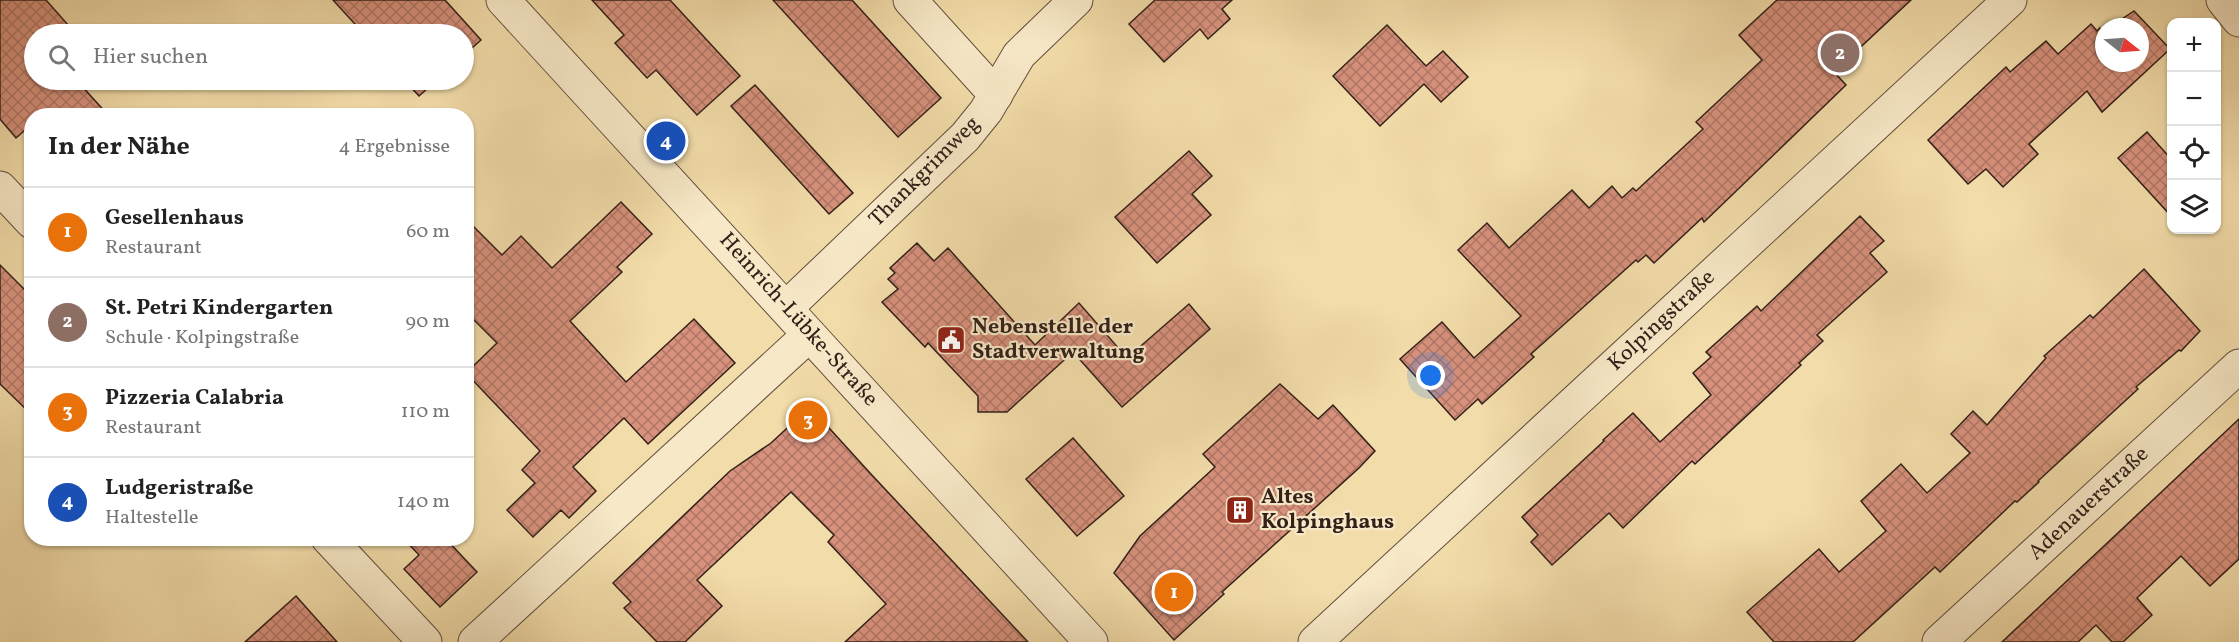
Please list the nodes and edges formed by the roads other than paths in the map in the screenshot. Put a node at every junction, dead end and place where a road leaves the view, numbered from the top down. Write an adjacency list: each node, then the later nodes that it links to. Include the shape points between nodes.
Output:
1 (503, 0): 10 (street, Heinrich-Lübke-Straße)
2 (910, 0): 7 (street)
3 (1076, 0): 7 (street, Thankgrimweg, via 1019,55)
4 (2010, 0): 17 (street, Kolpingstraße)
5 (2223, 0): 6 (street)
6 (2239, 20)
7 (996, 95): 10 (street, Thankgrimweg, via 965,137)
8 (0, 188): 9 (street)
9 (24, 214)
10 (786, 308): 11 (street, Heinrich-Lübke-Straße)
11 (809, 334): 15 (street); 16 (street, Heinrich-Lübke-Straße)
12 (2239, 366): 18 (street, Adenauerstraße)
13 (335, 546): 14 (street)
14 (425, 642)
15 (475, 642)
16 (1091, 642)
17 (1315, 642)
18 (1940, 642)

